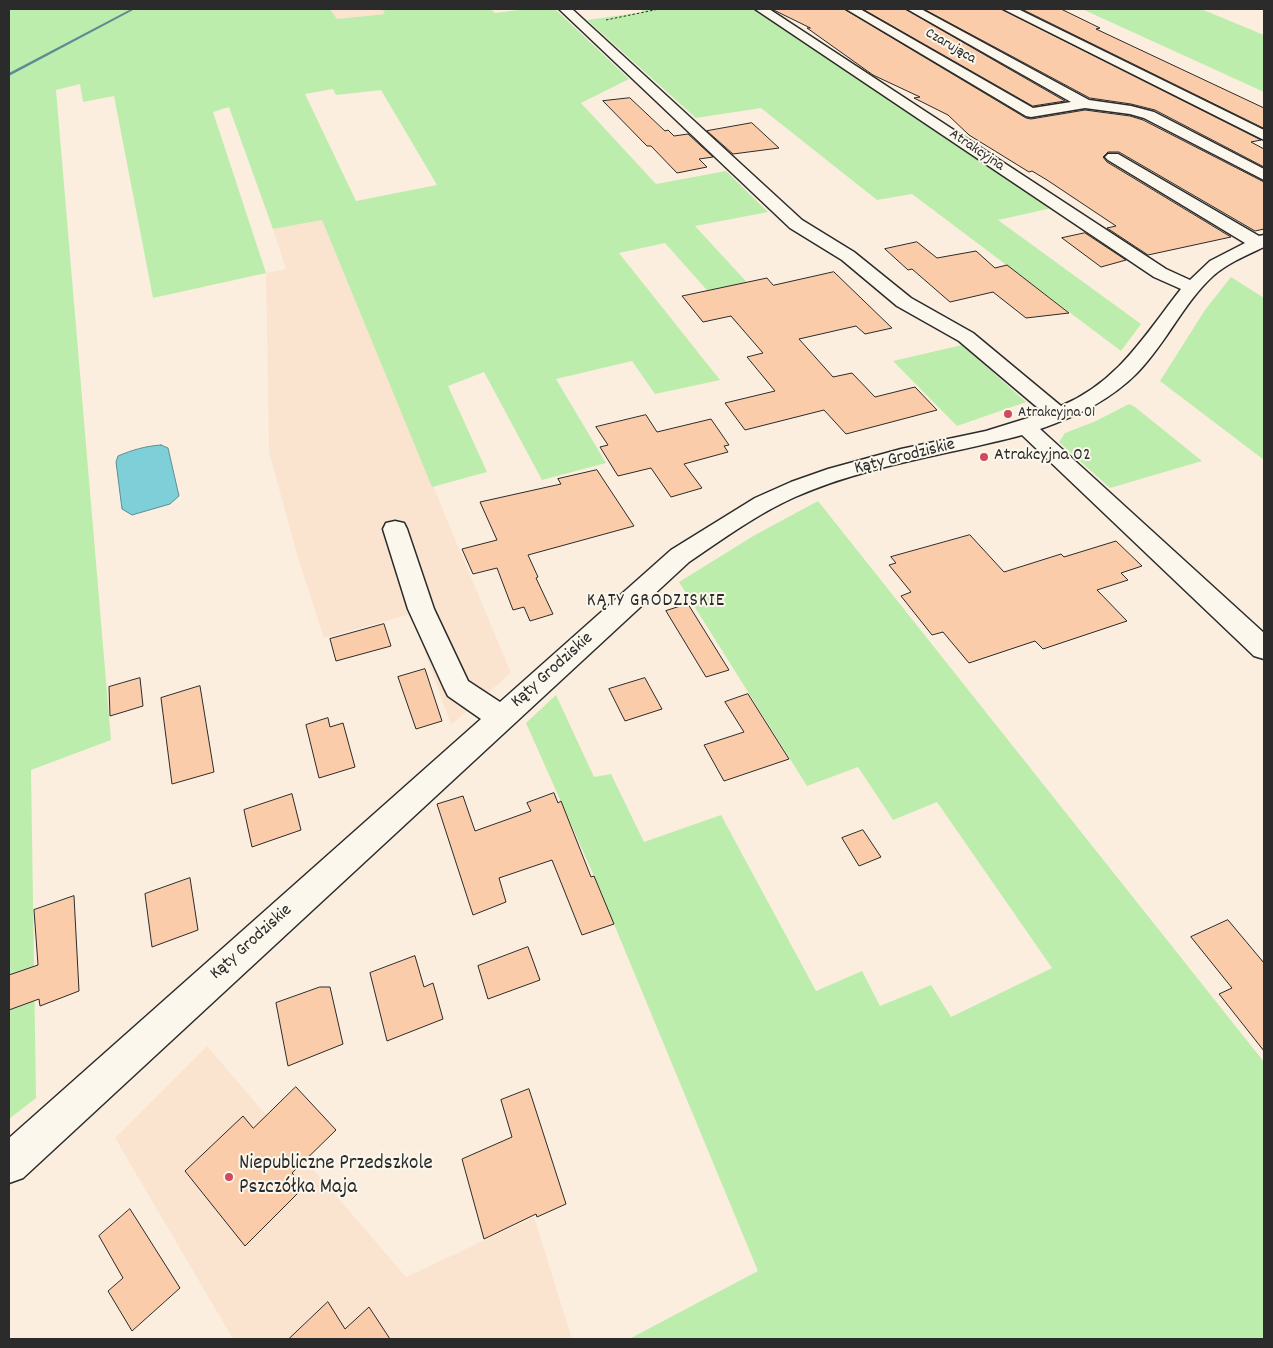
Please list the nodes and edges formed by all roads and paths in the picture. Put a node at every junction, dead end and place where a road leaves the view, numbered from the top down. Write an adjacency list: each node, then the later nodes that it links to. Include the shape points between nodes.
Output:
1 (659, 9): 6 (path, via 598,21)
2 (761, 9): 12 (street, Atrakcyjna, via 1160,273)
3 (852, 9): 7 (street, Czarująca, via 1031,113)
4 (913, 9): 7 (street)
5 (1009, 9): 8 (street)
6 (571, 14): 13 (street, via 796,224 848,256 904,302 980,347)
7 (1085, 104): 10 (street, via 1149,115)
8 (1264, 136)
9 (1113, 157): 11 (street)
10 (1264, 175)
11 (1261, 242): 12 (street, Kąty Grodziskie, via 1212,269)
12 (1193, 288): 13 (street, Kąty Grodziskie, via 1132,368 1099,394)
13 (1058, 414): 14 (street, Kąty Grodziskie)
14 (1027, 427): 16 (street); 17 (street, Kąty Grodziskie, via 812,482 740,516 680,556)
15 (394, 529): 17 (street, via 421,609 458,688)
16 (1264, 649)
17 (502, 718): 18 (street, Kąty Grodziskie)
18 (9, 1164)

